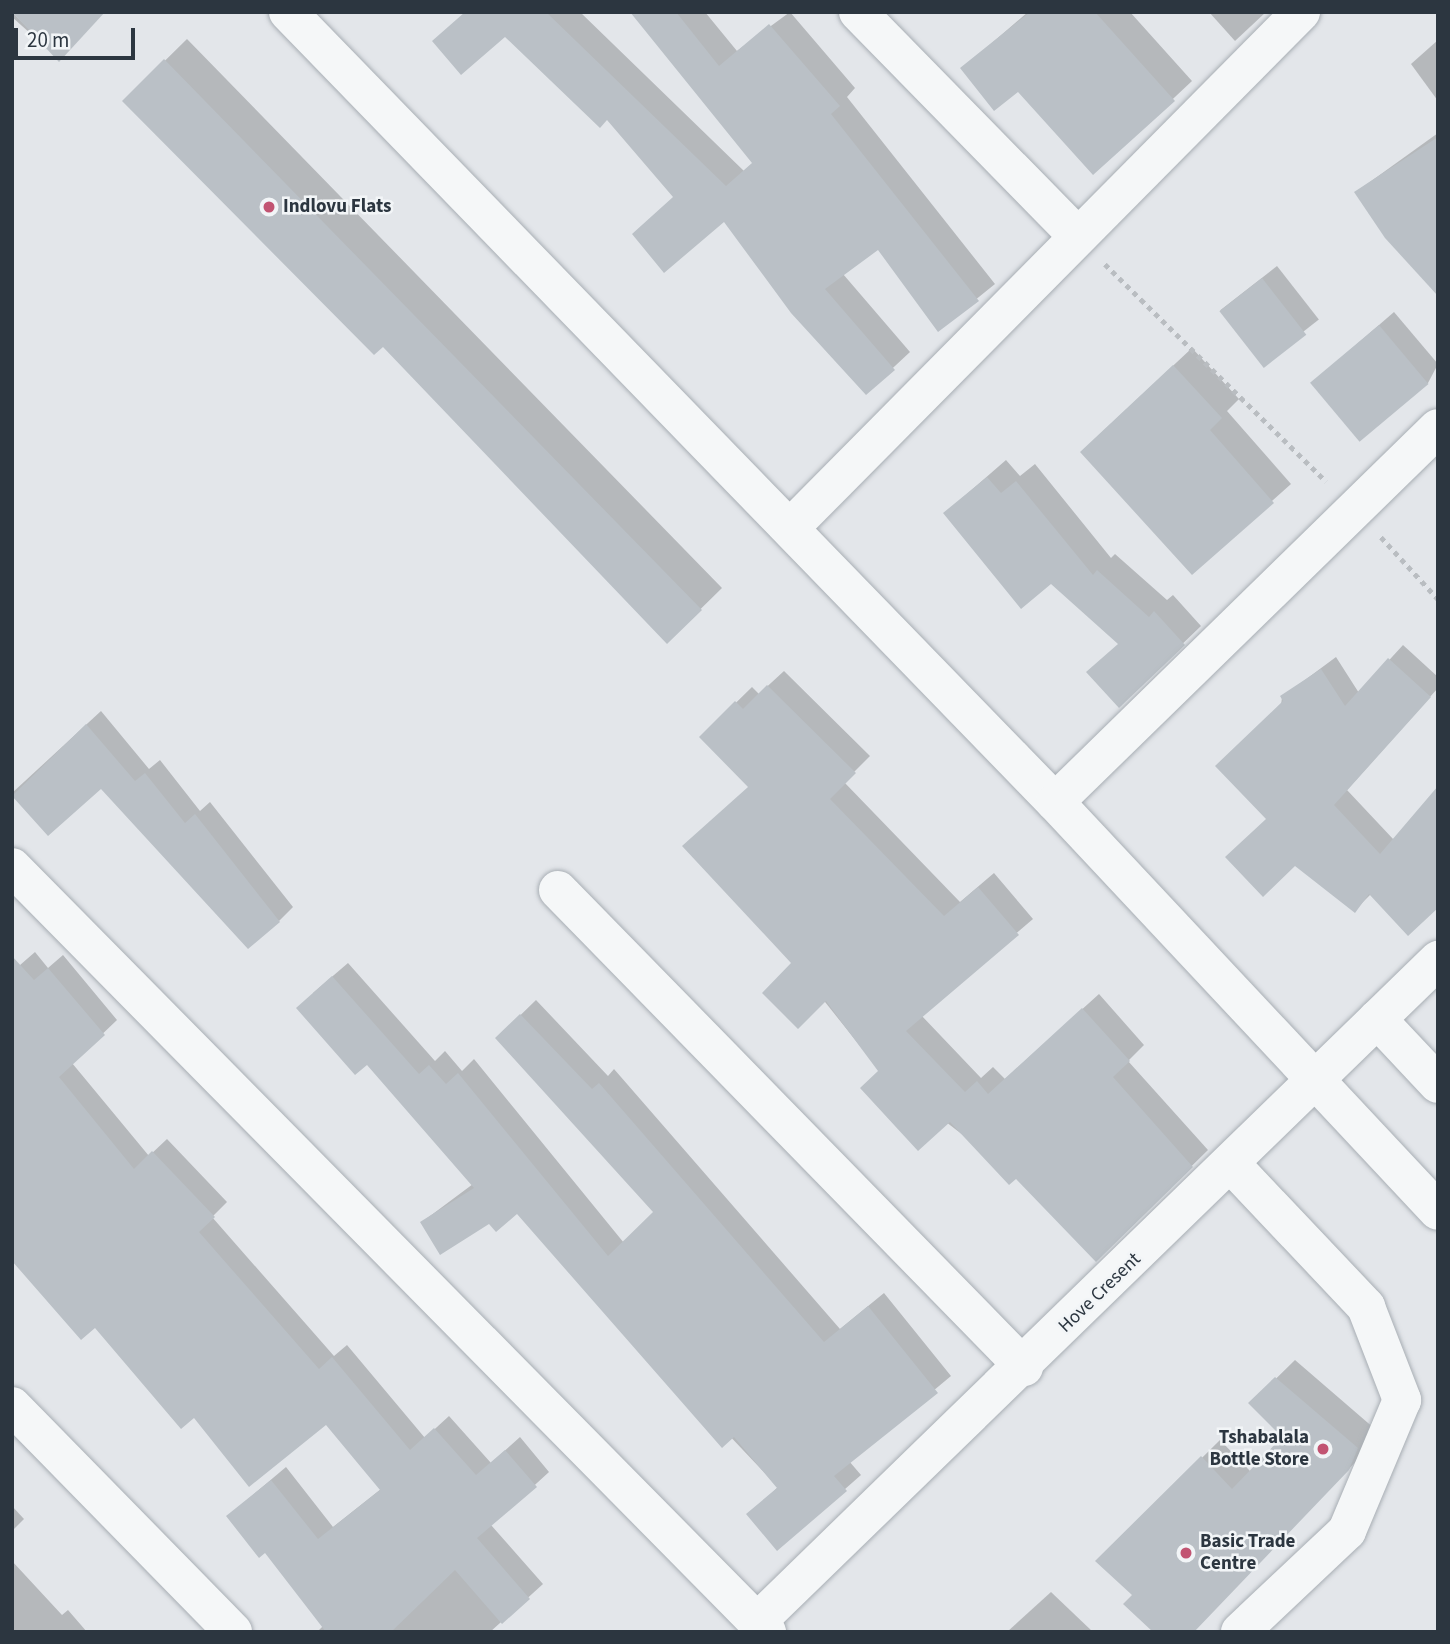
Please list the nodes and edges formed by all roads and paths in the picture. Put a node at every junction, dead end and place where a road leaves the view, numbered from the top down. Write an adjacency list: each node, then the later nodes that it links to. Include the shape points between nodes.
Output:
1 (288, 12): 7 (street)
2 (858, 12): 4 (street)
3 (1301, 12): 4 (street)
4 (1077, 236): 6 (path); 7 (street)
5 (1438, 428): 6 (street)
6 (1354, 508): 8 (path); 9 (street)
7 (791, 527): 9 (street)
8 (1438, 598)
9 (1055, 802): 14 (street)
10 (12, 867): 20 (street)
11 (558, 890): 18 (street)
12 (1438, 960): 13 (street, Hove Cresent)
13 (1377, 1019): 14 (street, Hove Cresent); 15 (street)
14 (1318, 1078): 16 (street, Hove Cresent); 17 (street)
15 (1438, 1084)
16 (1231, 1164): 18 (street, Hove Cresent); 22 (street, via 1366,1307 1402,1400 1348,1531)
17 (1438, 1211)
18 (1024, 1367): 20 (street, Hove Cresent)
19 (12, 1406): 21 (street)
20 (762, 1627)
21 (233, 1632)
22 (1240, 1632)

